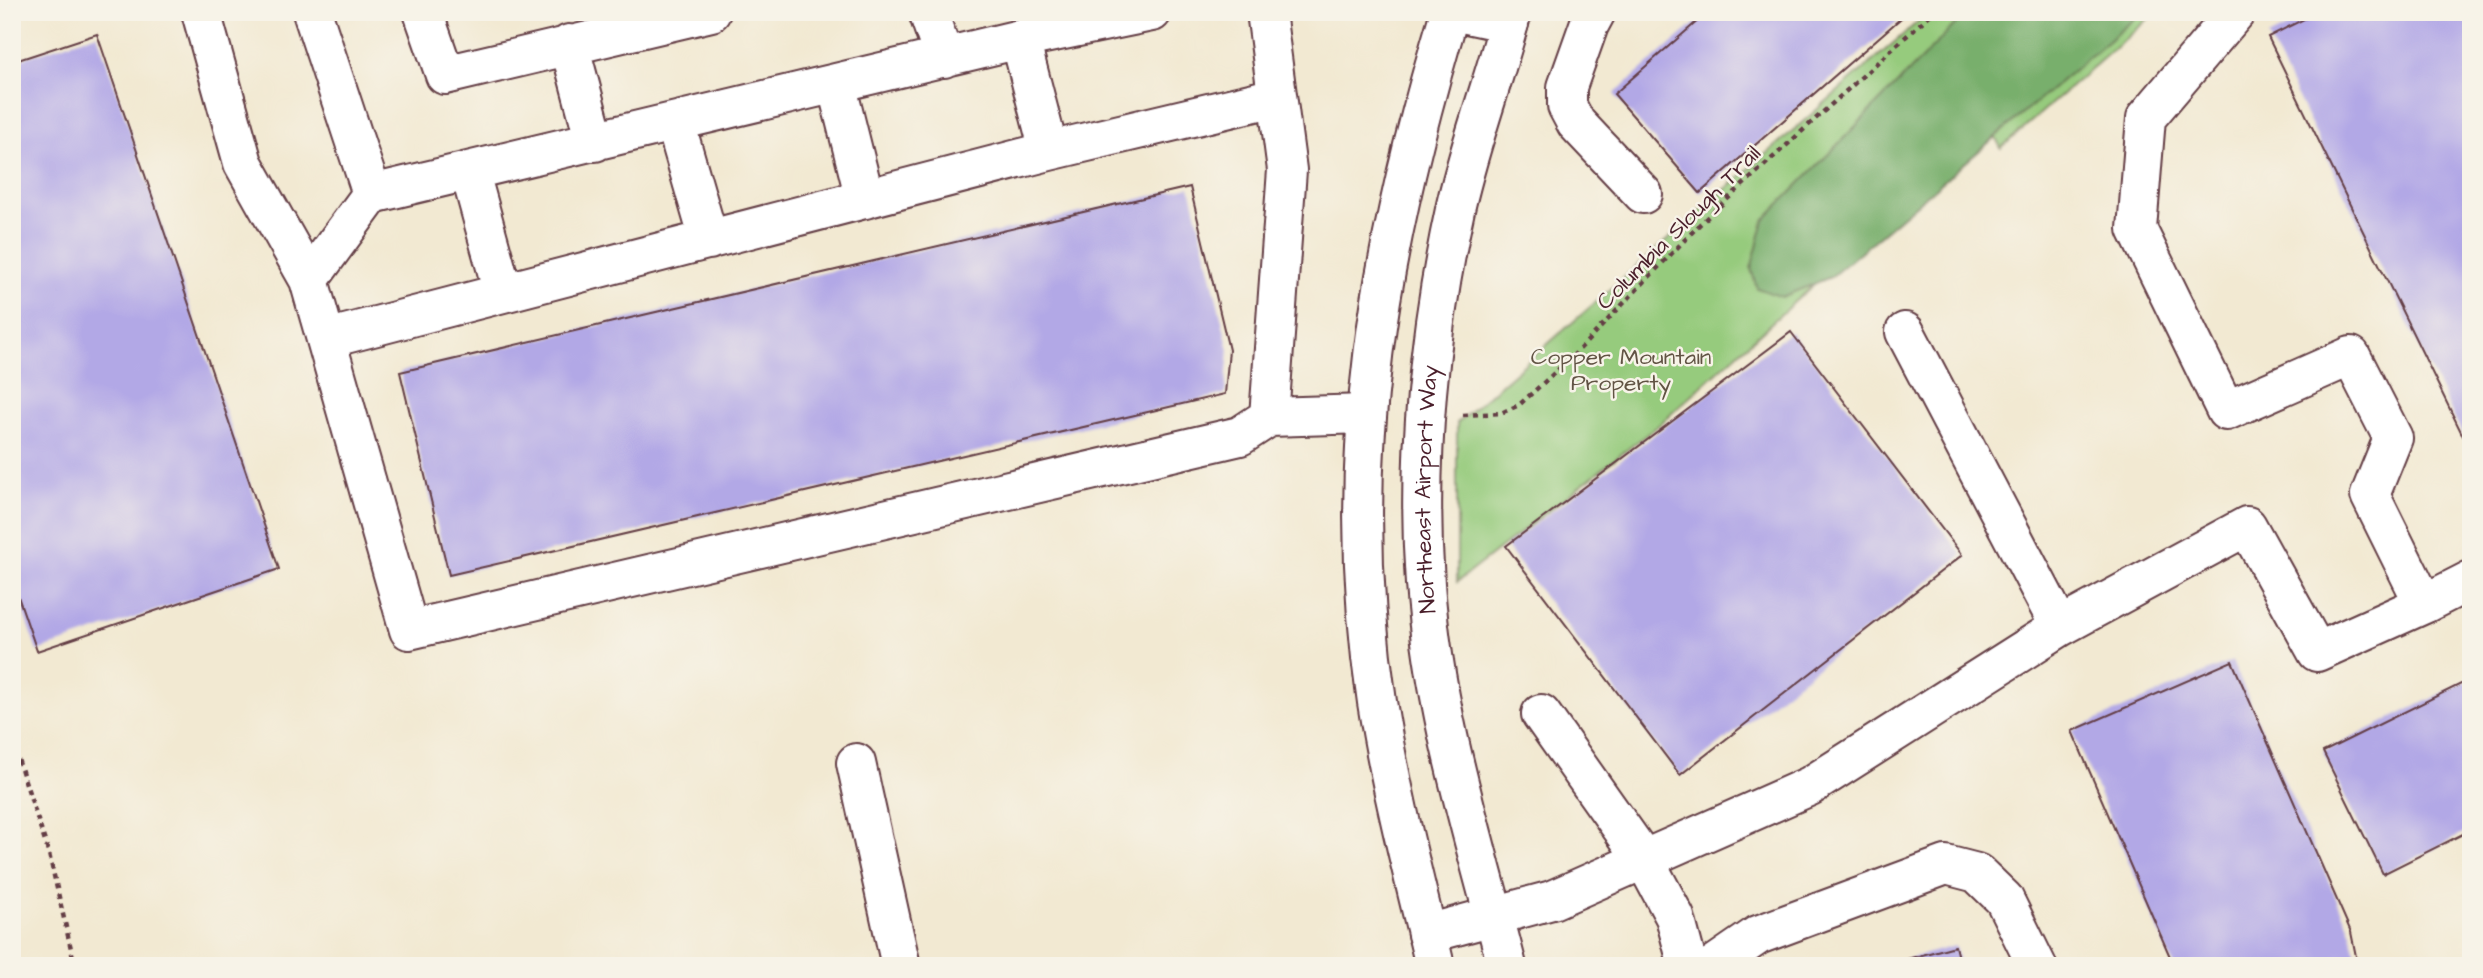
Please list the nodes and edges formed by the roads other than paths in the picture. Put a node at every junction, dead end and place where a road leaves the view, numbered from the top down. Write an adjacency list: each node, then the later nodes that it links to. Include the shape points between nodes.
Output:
1 (201, 12): 26 (main road, via 243,163)
2 (312, 12): 22 (main road)
3 (423, 12): 14 (main road, via 445,75)
4 (711, 12): 14 (main road)
5 (928, 12): 15 (main road)
6 (1152, 12): 13 (main road)
7 (1266, 12): 17 (main road)
8 (1450, 12): 30 (main road, via 1397,204 1382,279)
9 (1457, 12): 12 (main road)
10 (1596, 12): 23 (main road, via 1567,88 1567,106 1576,123)
11 (2236, 12): 33 (main road, via 2146,118 2137,229 2226,411 2351,356 2393,438 2370,495)
12 (1511, 18): 38 (main road, Northeast Airport Way, via 1456,206 1441,289 1424,464 1425,584 1434,660 1455,767)
13 (1020, 39): 15 (main road); 20 (main road)
14 (569, 44): 19 (main road)
15 (944, 58): 16 (main road)
16 (836, 83): 18 (main road); 24 (main road)
17 (1276, 97): 20 (main road); 31 (main road, via 1287,170)
18 (675, 122): 19 (main road); 25 (main road)
19 (595, 142): 21 (main road)
20 (1049, 151): 24 (main road)
21 (471, 173): 22 (main road); 27 (main road)
22 (372, 194): 26 (main road)
23 (1643, 194)
24 (865, 199): 25 (main road)
25 (709, 240): 27 (main road)
26 (309, 280): 29 (main road)
27 (503, 293): 29 (main road)
28 (1905, 332): 34 (main road)
29 (326, 339): 31 (main road, via 409,630 1240,436)
30 (1366, 414): 31 (main road); 39 (main road, via 1363,532 1377,700 1390,778)
31 (1269, 417)
32 (2471, 580): 33 (main road)
33 (2424, 604): 34 (main road, via 2317,652 2247,526)
34 (2060, 627): 37 (main road, via 1810,786)
35 (1541, 714): 37 (main road)
36 (856, 763): 40 (main road)
37 (1645, 861): 38 (main road, via 1552,900); 42 (main road, via 1675,917)
38 (1494, 916): 39 (main road); 41 (main road, Northeast Airport Way)
39 (1431, 950)
40 (893, 964)
41 (1507, 966)
42 (1688, 966)
43 (1713, 966): 44 (main road, via 1758,935 1946,865 1977,873 2004,899)
44 (2037, 966)

